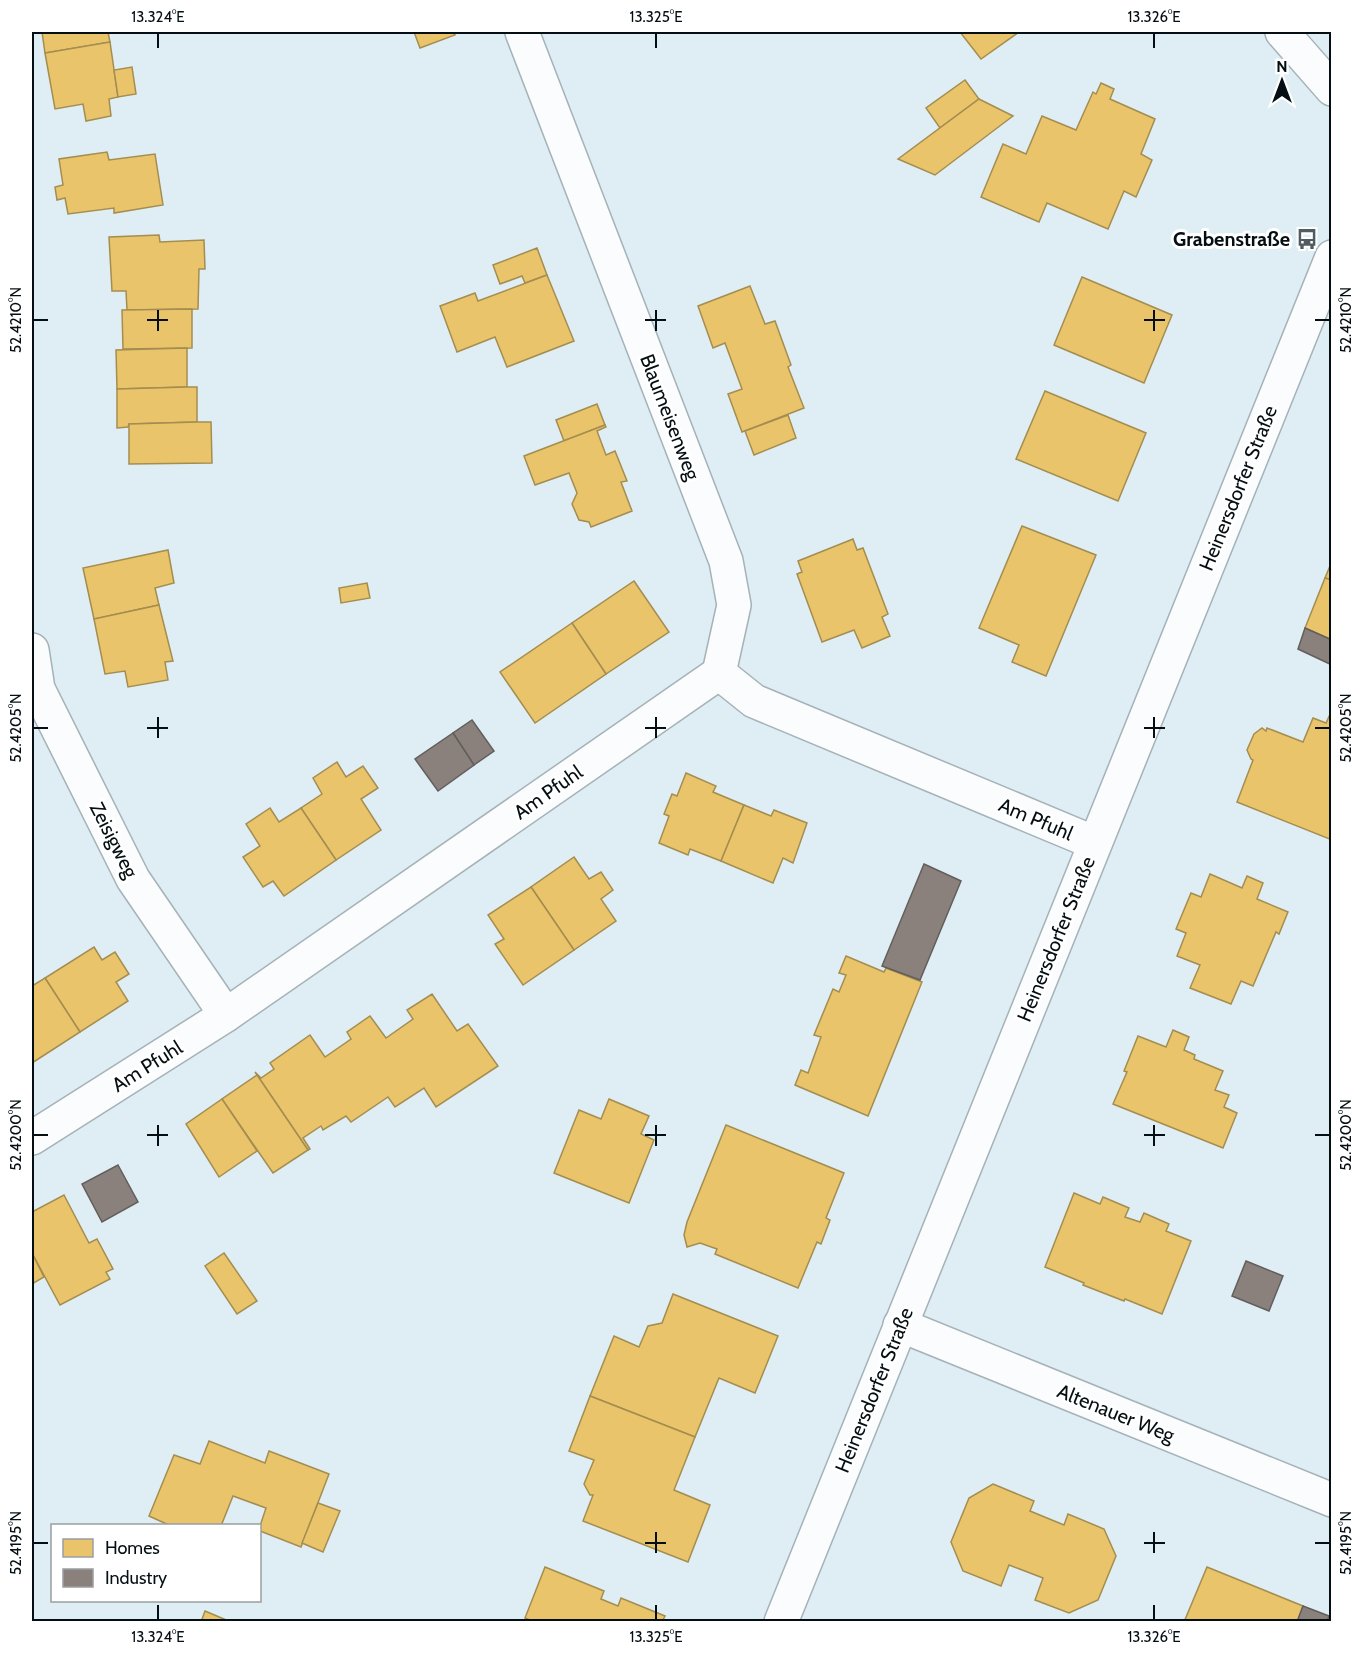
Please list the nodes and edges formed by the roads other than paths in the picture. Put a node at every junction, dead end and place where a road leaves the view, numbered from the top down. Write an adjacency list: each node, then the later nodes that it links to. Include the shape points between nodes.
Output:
1 (522, 32): 6 (street, Blaumeisenweg, via 726,561 734,605)
2 (1282, 32): 3 (street)
3 (1332, 89)
4 (1332, 256): 7 (street, Heinersdorfer Straße)
5 (32, 650): 8 (street, Zeisigweg, via 39,688 133,879)
6 (718, 673): 7 (street, Am Pfuhl, via 754,701); 8 (street, Am Pfuhl)
7 (1095, 843): 10 (street, Heinersdorfer Straße)
8 (226, 1015): 9 (street, Am Pfuhl)
9 (32, 1138)
10 (900, 1325): 11 (street, Altenauer Weg); 12 (street, Heinersdorfer Straße)
11 (1332, 1500)
12 (781, 1622)

